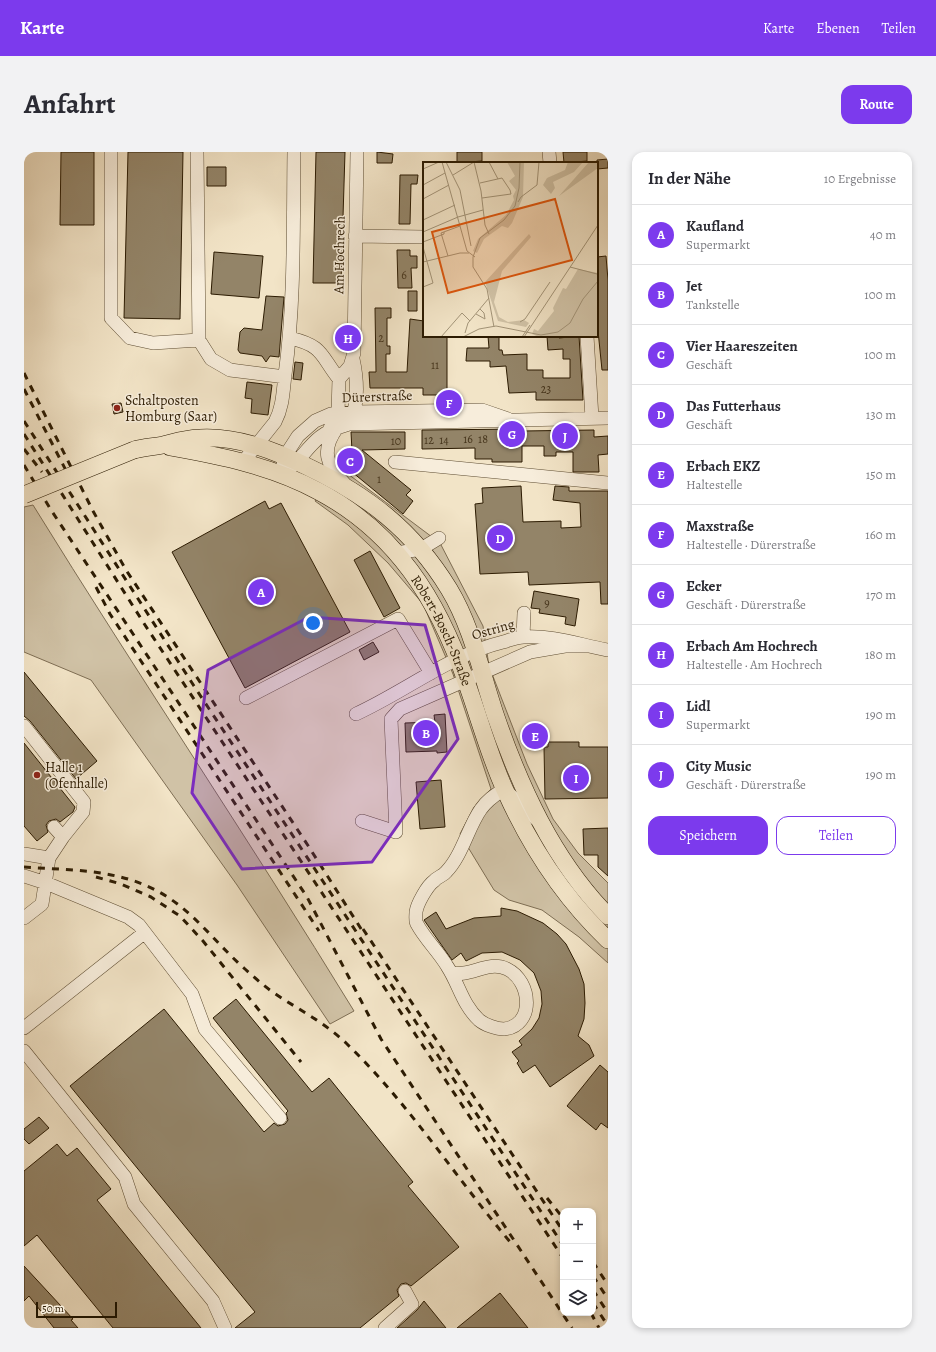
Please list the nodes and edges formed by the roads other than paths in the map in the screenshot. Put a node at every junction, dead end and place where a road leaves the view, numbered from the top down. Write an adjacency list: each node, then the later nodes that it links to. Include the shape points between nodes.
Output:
1 (111, 152): 11 (street, via 111,318 130,338 153,343)
2 (197, 152): 11 (street)
3 (294, 152): 10 (street)
4 (357, 152): 7 (street, Am Hochrech)
5 (549, 152): 6 (street)
6 (550, 162)
7 (355, 236): 8 (street); 12 (street, Am Hochrech)
8 (423, 237)
9 (587, 337): 17 (street)
10 (290, 338): 13 (street); 14 (street, via 309,343 320,350)
11 (199, 340): 13 (street, via 210,359 230,370)
12 (353, 359): 14 (street); 15 (street, Am Hochrech, via 356,373)
13 (285, 377): 22 (street, via 279,415)
14 (339, 379): 16 (street)
15 (355, 412): 16 (street, Dürerstraße); 19 (street, Dürerstraße, via 482,410); 20 (street, Am Hochrech)
16 (338, 413): 20 (street); 23 (street, Dürerstraße, via 316,421 295,440)
17 (592, 418): 18 (street, Dürerstraße); 19 (street, Dürerstraße)
18 (608, 418)
19 (508, 419): 20 (street, Dürerstraße, via 496,422)
20 (338, 428): 23 (street, Dürerstraße, via 320,437); 28 (street, via 328,444 328,460 334,472)
21 (160, 445): 22 (main road, Robert-Bosch-Straße, via 199,438); 24 (main road, Robert-Bosch-Straße); 29 (main road, Robert-Bosch-Straße, bridge, via 134,450)
22 (256, 446): 23 (main road, Robert-Bosch-Straße); 24 (street)
23 (292, 459): 26 (street, Dürerstraße); 28 (main road, Robert-Bosch-Straße)
24 (243, 462): 26 (main road, Robert-Bosch-Straße)
25 (394, 462): 27 (street)
26 (283, 474): 32 (main road, Robert-Bosch-Straße, via 318,490 348,510)
27 (608, 483)
28 (350, 488): 31 (main road, Robert-Bosch-Straße, via 391,518)
29 (24, 495)
30 (439, 538): 31 (street)
31 (421, 549): 32 (street); 36 (main road, Robert-Bosch-Straße, via 450,591 462,614)
32 (396, 553): 38 (main road, Robert-Bosch-Straße, via 418,579 430,599)
33 (524, 613): 34 (street)
34 (523, 637): 35 (street, Ostring, via 572,642); 36 (street, Ostring)
35 (585, 646): 37 (street, Ostring); 39 (street, Ostring, via 564,646 530,652)
36 (475, 650): 38 (street, Ostring); 39 (main road, Robert-Bosch-Straße)
37 (608, 650)
38 (457, 659): 40 (street, Ostring); 41 (main road, Robert-Bosch-Straße)
39 (482, 672): 41 (street, Ostring); 47 (main road, Robert-Bosch-Straße, via 508,750)
40 (431, 674): 42 (street, via 398,619); 43 (street, Ostring)
41 (466, 679): 45 (main road, Robert-Bosch-Straße); 46 (street, Ostring, via 400,709 391,720 396,832)
42 (246, 698)
43 (356, 714)
44 (24, 726): 49 (street, via 84,802 83,812)
45 (504, 790): 47 (street); 56 (main road, Robert-Bosch-Straße, via 548,869); 60 (street, via 493,796 481,808 454,860 446,872 433,881 416,910 416,923)
46 (362, 821)
47 (542, 826): 54 (main road, Robert-Bosch-Straße, via 567,866)
48 (54, 827): 49 (street)
49 (64, 837): 51 (street)
50 (24, 854): 51 (street)
51 (49, 858): 53 (street)
52 (24, 876): 53 (street)
53 (46, 883): 55 (street, via 42,904); 58 (street, via 128,917)
54 (608, 916)
55 (24, 918)
56 (592, 925): 57 (street); 59 (main road, Robert-Bosch-Straße)
57 (608, 931)
58 (144, 932): 61 (street); 63 (street, via 192,994 205,1029)
59 (608, 940)
60 (452, 973): 60 (street, via 462,999 480,1021 502,1029 510,1028 523,1016 527,1003 526,994 521,981 512,972 495,966 460,975)
61 (24, 1028)
62 (24, 1051): 65 (street, via 125,1177 134,1204 214,1301)
63 (280, 1118)
64 (405, 1291): 66 (street, via 412,1304)
65 (225, 1328)
66 (385, 1328)

